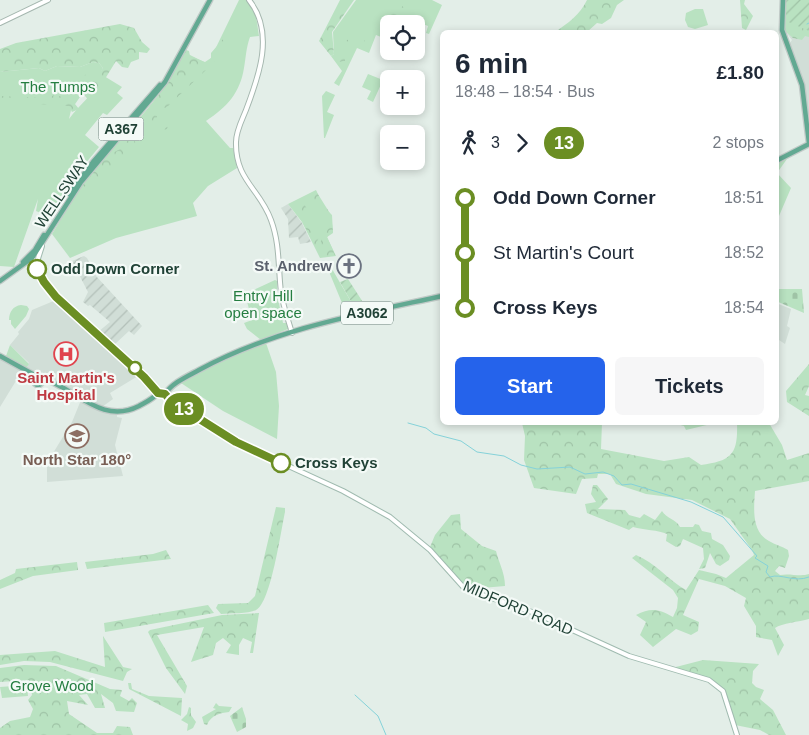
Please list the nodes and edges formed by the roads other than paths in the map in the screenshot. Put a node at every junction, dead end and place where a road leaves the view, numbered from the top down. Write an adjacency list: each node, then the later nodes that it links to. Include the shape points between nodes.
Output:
1 (48, 0): 5 (main road)
2 (209, 0): 8 (main road, WELLSWAY / A367, via 165,82)
3 (249, 0): 14 (main road, via 260,23 263,50 257,82 237,133 238,165 273,224 281,290)
4 (783, 0): 6 (main road, via 782,30 802,85)
5 (0, 23)
6 (809, 143): 7 (main road)
7 (779, 159)
8 (90, 168): 9 (main road, WELLSWAY / A367); 10 (main road, WELLSWAY / A367)
9 (43, 244): 10 (main road, WELLSWAY / A367); 11 (main road)
10 (31, 257): 11 (main road); 12 (main road, WELLSWAY / A367)
11 (36, 268): 18 (main road, via 56,297)
12 (0, 281)
13 (440, 296): 14 (main road, A3062)
14 (292, 332): 19 (main road, A3062, via 222,358)
15 (0, 356): 16 (main road)
16 (37, 379): 17 (main road); 17 (main road, via 42,381 41,384)
17 (57, 386): 18 (main road, via 112,412 135,408)
18 (158, 393): 19 (main road)
19 (165, 394): 20 (main road, MIDFORD ROAD, via 236,442 343,491 398,522 430,550 465,588 535,613 629,656 709,680 723,691)
20 (737, 735)

